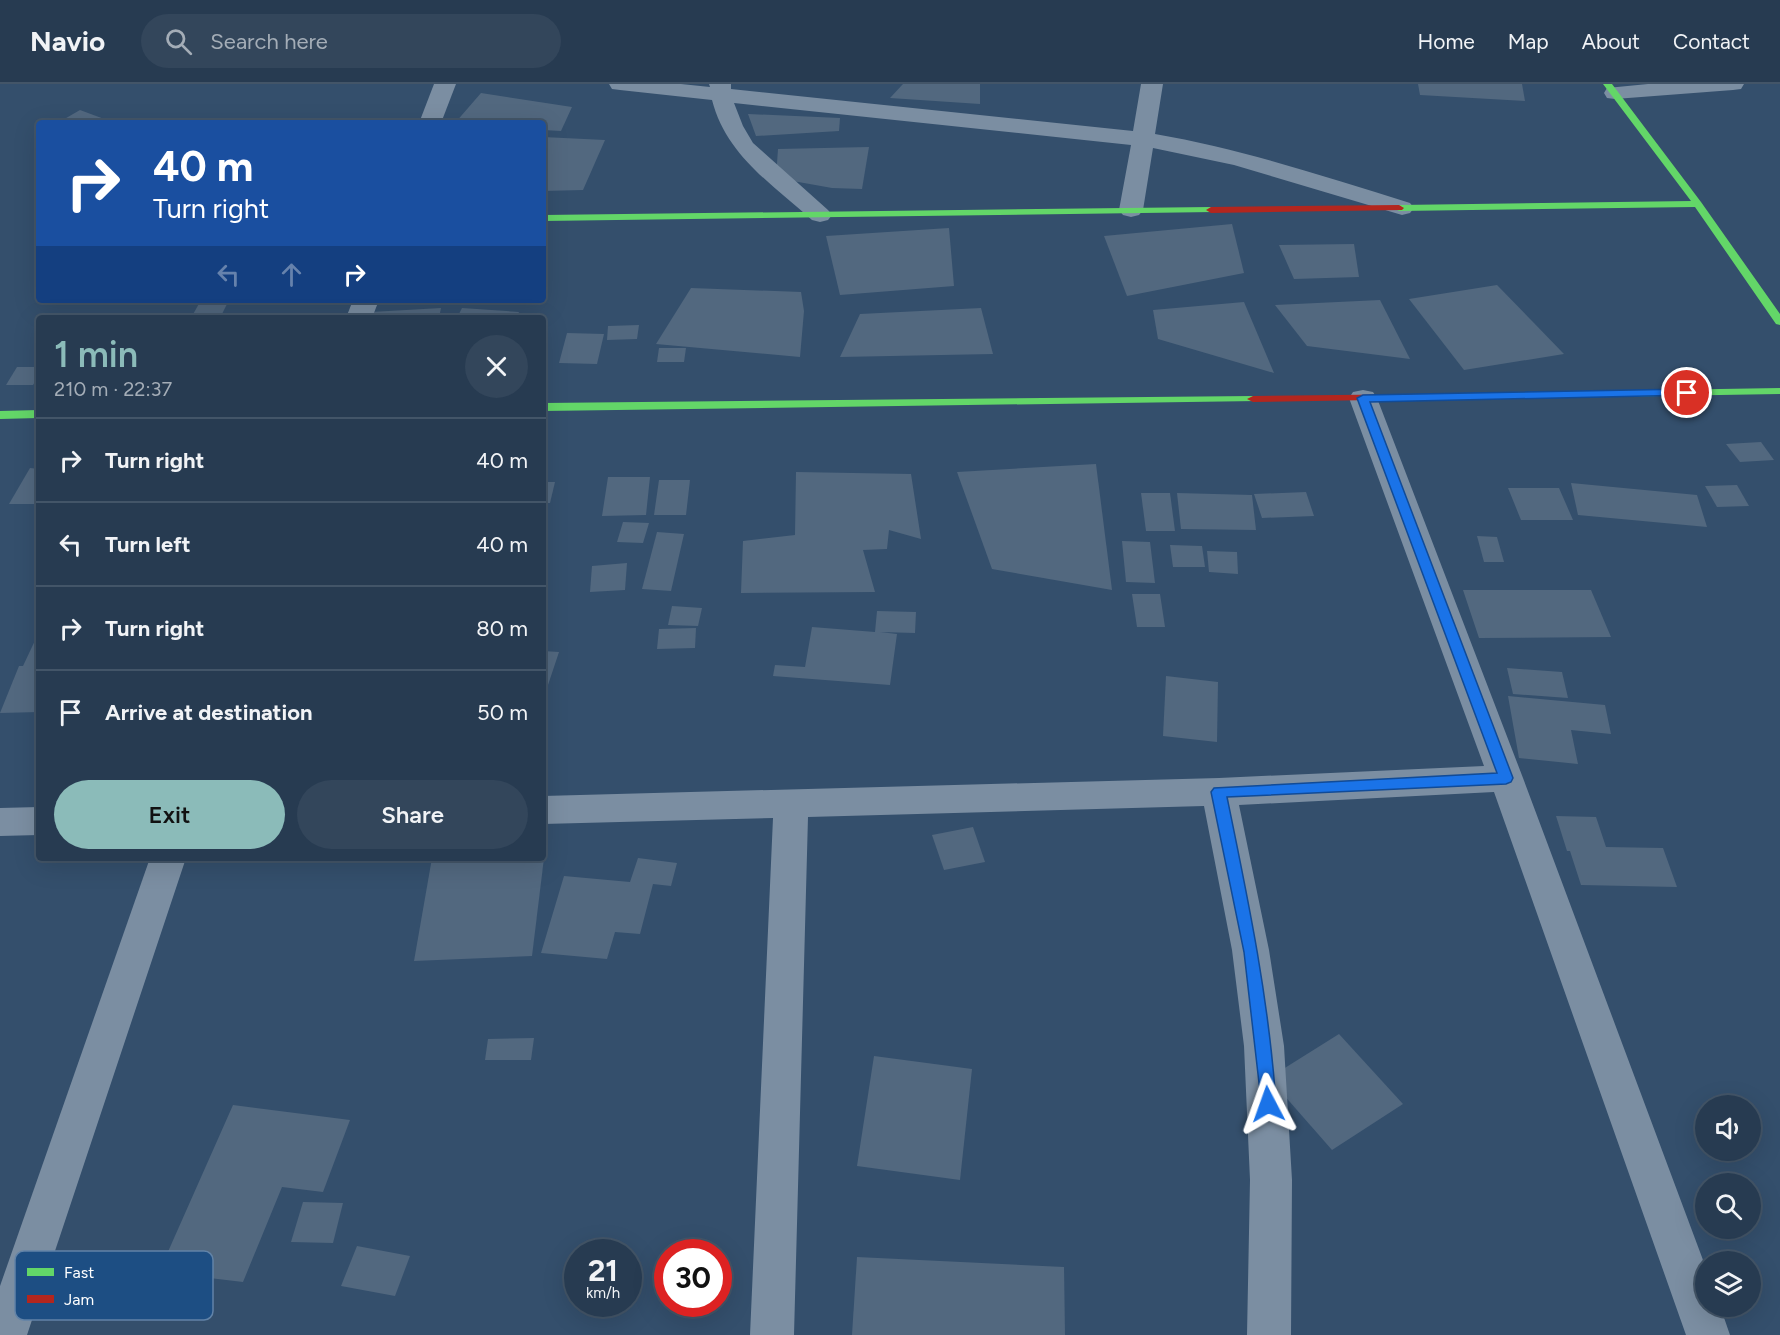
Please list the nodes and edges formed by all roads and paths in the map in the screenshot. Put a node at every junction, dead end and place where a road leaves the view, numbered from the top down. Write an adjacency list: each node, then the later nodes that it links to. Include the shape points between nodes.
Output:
1 (445, 84): 7 (street)
2 (620, 84): 5 (street)
3 (1152, 84): 8 (street)
4 (1733, 84): 6 (street)
5 (720, 88): 8 (street); 12 (street, via 745,148)
6 (1611, 89): 9 (street)
7 (431, 120)
8 (1142, 138): 10 (street, via 1240,158); 11 (street)
9 (1698, 204): 10 (street); 14 (street)
10 (1402, 208): 11 (street)
11 (1131, 210): 12 (street)
12 (820, 215): 13 (street)
13 (546, 218)
14 (1780, 322)
15 (1780, 391): 16 (street)
16 (1363, 398): 17 (street); 20 (street)
17 (546, 407)
18 (36, 414): 19 (street)
19 (0, 415)
20 (1506, 778): 21 (street); 32 (street)
21 (1219, 792): 22 (street); 31 (street, via 1251,952 1264,1045 1271,1142)
22 (791, 804): 23 (street); 30 (street)
23 (546, 810)
24 (36, 821): 25 (street)
25 (0, 822)
26 (167, 861): 27 (street)
27 (24, 1251)
28 (10, 1290): 29 (street)
29 (5, 1335)
30 (772, 1335)
31 (1269, 1335)
32 (1708, 1335)

